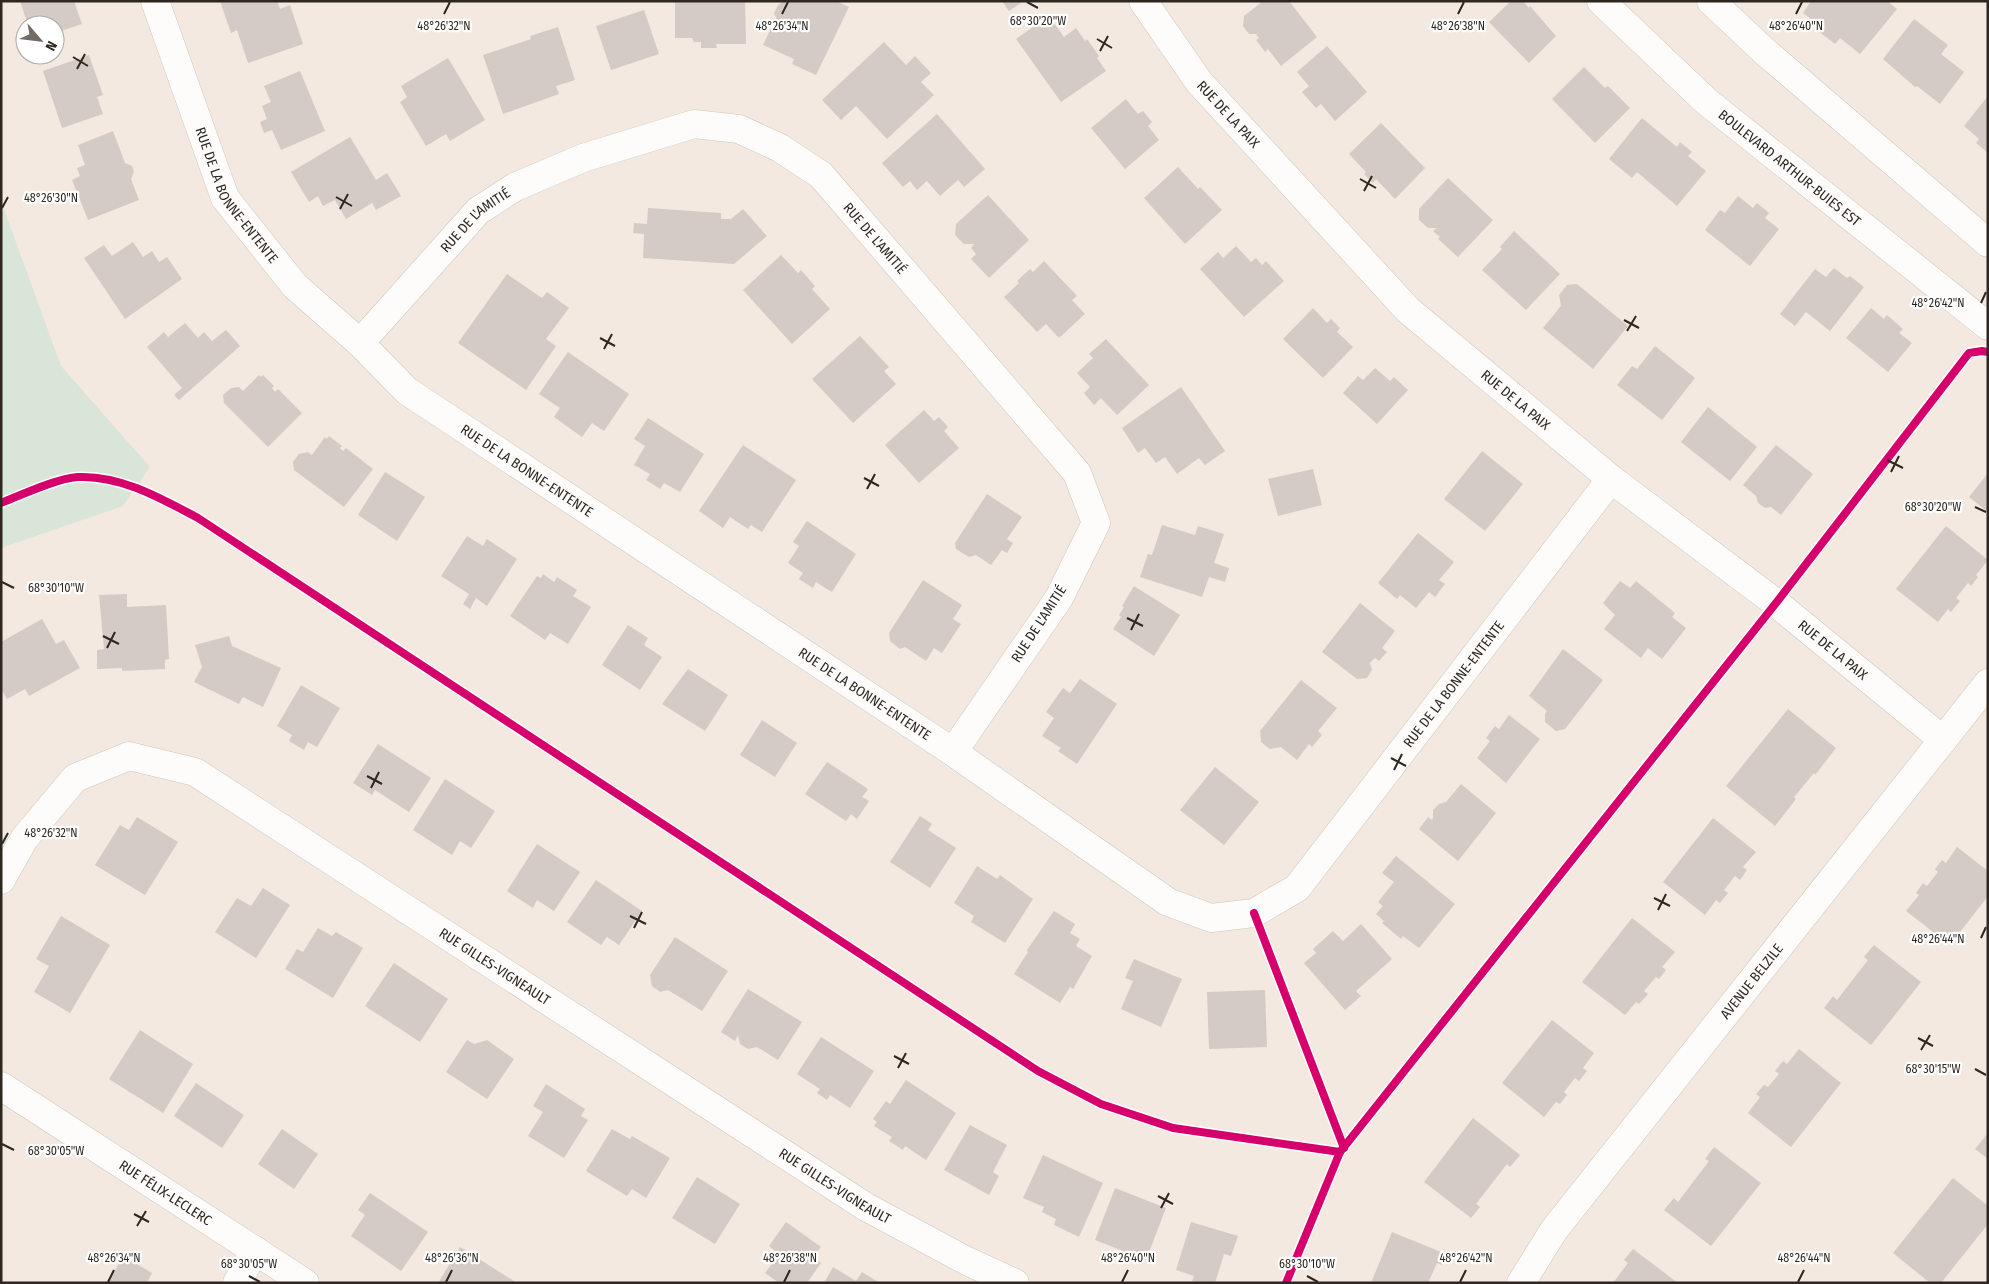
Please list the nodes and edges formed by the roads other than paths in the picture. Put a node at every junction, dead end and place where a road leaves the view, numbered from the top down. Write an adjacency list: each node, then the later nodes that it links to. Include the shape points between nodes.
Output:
1 (154, 1): 7 (street, RUE DE LA BONNE-ENTENTE, via 225,198 296,286)
2 (1143, 1): 8 (street, RUE DE LA PAIX, via 1199,82 1408,310)
3 (1601, 1): 6 (street, BOULEVARD ARTHUR-BUIES EST, via 1706,101)
4 (1711, 1): 5 (street, via 1763,50)
5 (1988, 244)
6 (1988, 326)
7 (360, 343): 11 (street, RUE DE LA BONNE-ENTENTE, via 407,391); 11 (street, RUE DE L'AMITIÉ, via 478,211 515,187 583,158 694,124 739,129 780,148 821,175 1077,473 1096,523 1059,598)
8 (1611, 480): 10 (street, RUE DE LA PAIX, via 1776,604); 11 (street, RUE DE LA BONNE-ENTENTE, via 1297,888 1254,913 1211,918 1168,902)
9 (1988, 683): 10 (street, AVENUE BELZILE)
10 (1943, 740): 18 (street, AVENUE BELZILE, via 1554,1230)
11 (953, 752)
12 (1, 880): 17 (street, RUE GILLES-VIGNEAULT, via 24,840 75,778 129,756 195,772 866,1207)
13 (1, 1086): 14 (street, RUE FÉLIX-LECLERC)
14 (255, 1250): 15 (street); 16 (street, RUE FÉLIX-LECLERC)
15 (236, 1283)
16 (304, 1283)
17 (1015, 1283)
18 (1521, 1283)

